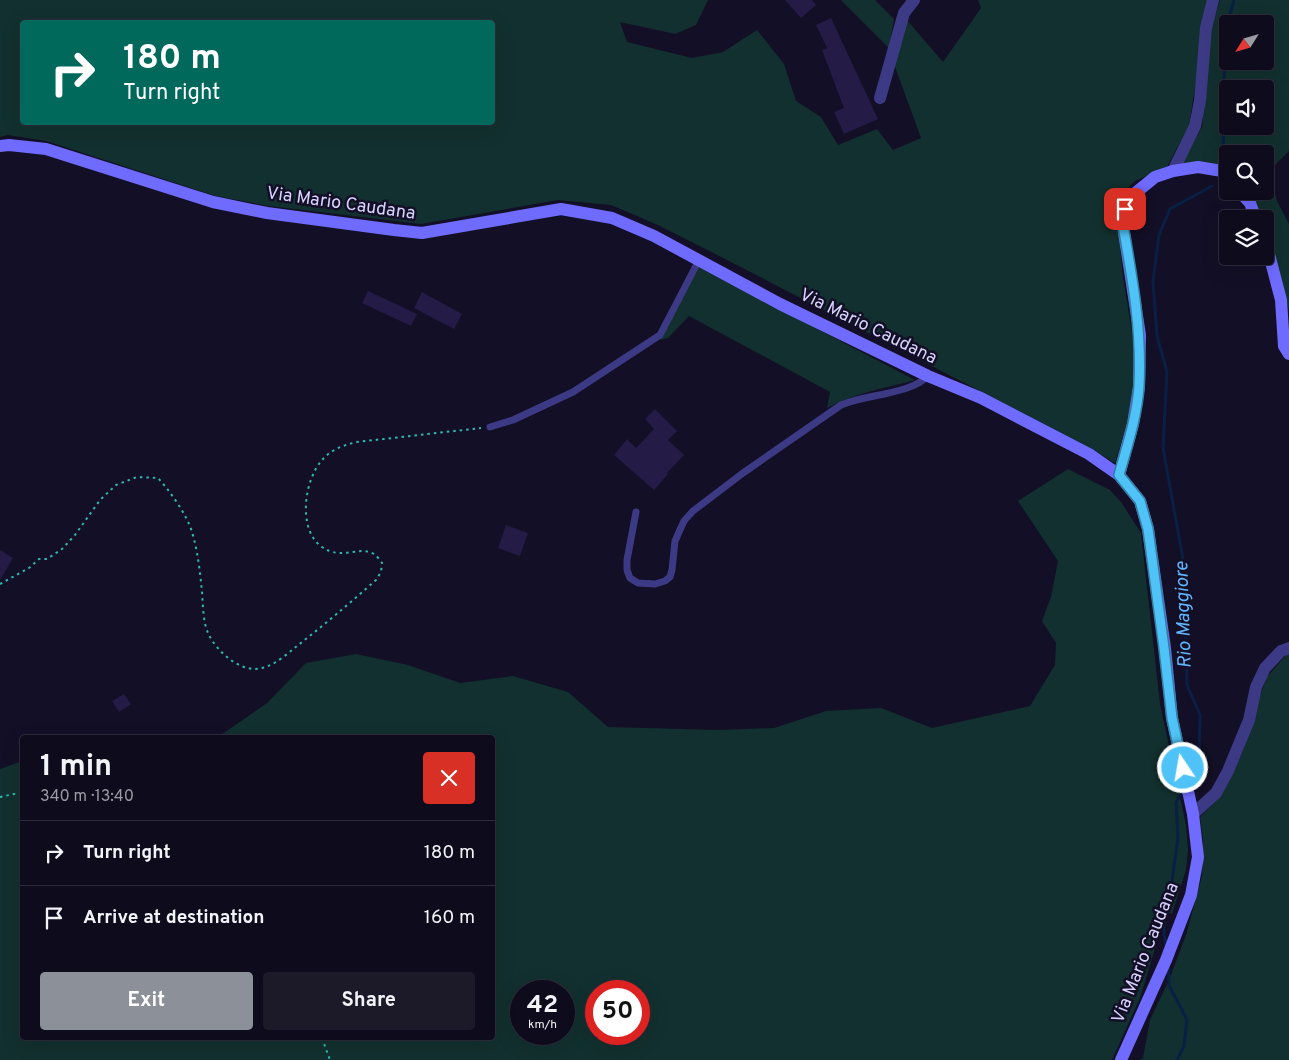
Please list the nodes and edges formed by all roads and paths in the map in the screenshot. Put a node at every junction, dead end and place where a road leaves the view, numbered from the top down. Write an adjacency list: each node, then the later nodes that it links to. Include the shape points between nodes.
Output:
1 (914, 0): 3 (street, via 904,13)
2 (1213, 0): 6 (street, via 1206,28 1195,126)
3 (880, 98)
4 (0, 146): 7 (main road, Via Mario Caudana, via 46,149 213,202 394,230 432,231 561,209 612,218)
5 (1219, 170): 6 (main road, via 1198,167)
6 (1172, 171): 12 (main road, via 1155,177 1128,199 1122,220 1140,334 1135,415)
7 (699, 260): 10 (main road, Via Mario Caudana, via 780,304); 11 (lane, via 660,335 573,392)
8 (1272, 265): 9 (main road, via 1281,300 1284,346)
9 (1289, 354)
10 (928, 376): 12 (main road, Via Mario Caudana, via 981,398 1089,454); 13 (lane, via 906,388 841,405 693,511 684,521 675,541 672,570 666,581 638,583 630,578 627,560)
11 (490, 427): 14 (path, via 357,442 332,450 321,460 305,500 306,519 312,536 332,552 375,554 382,563 380,572 376,580 318,630 282,658 262,668 248,668 232,661 208,633 200,566 191,530 170,492 158,478 137,477 116,485 100,500 62,549 47,559 39,559)
12 (1119, 475): 18 (main road, Via Mario Caudana, via 1140,501 1148,529 1172,718)
13 (636, 512)
14 (0, 584)
15 (1289, 648): 18 (street, via 1281,651 1265,668 1256,687 1249,720 1228,771 1216,793)
16 (20, 794): 17 (path)
17 (0, 797)
18 (1193, 814): 21 (main road, Via Mario Caudana, via 1198,857 1191,895)
19 (323, 1040): 20 (path)
20 (330, 1060)
21 (1121, 1060)

